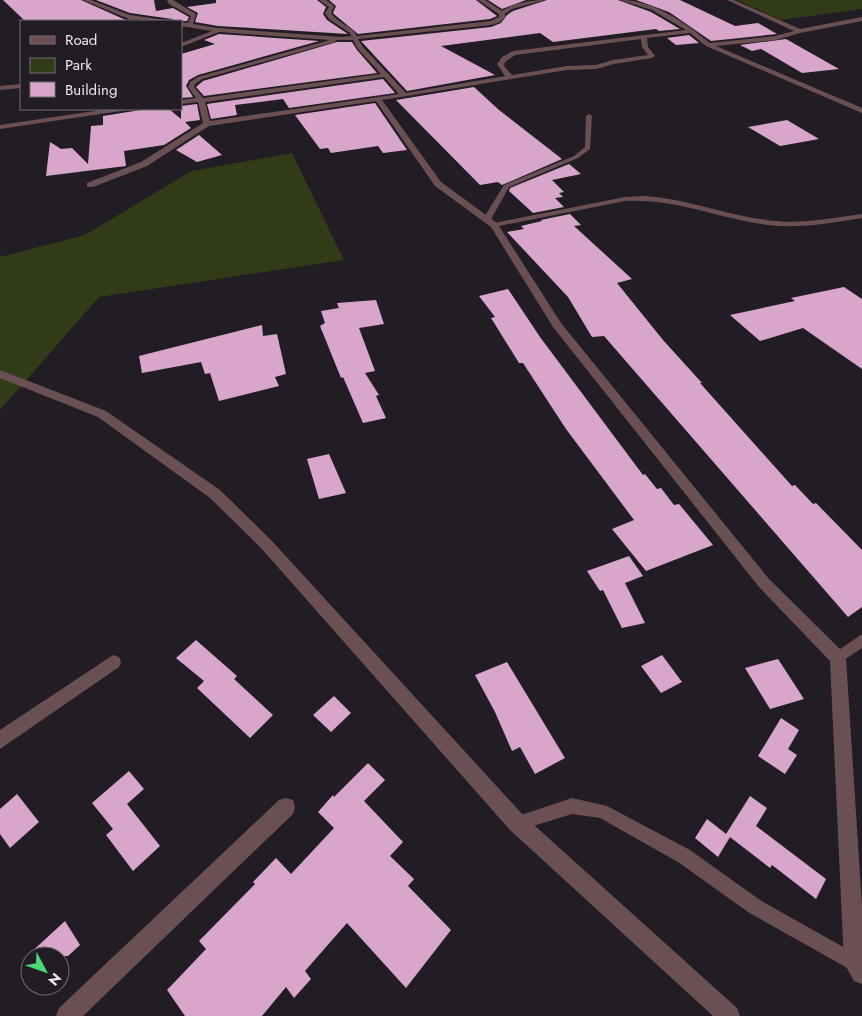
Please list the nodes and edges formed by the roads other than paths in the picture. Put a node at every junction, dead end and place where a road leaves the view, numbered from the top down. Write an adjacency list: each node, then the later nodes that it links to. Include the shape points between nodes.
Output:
1 (86, 0): 10 (street, via 129,17)
2 (170, 0): 12 (street, via 194,16)
3 (322, 0): 18 (street, via 332,7 328,13 331,18 352,32)
4 (481, 0): 8 (street)
5 (542, 0): 8 (street)
6 (623, 0): 14 (street, via 654,9)
7 (730, 0): 15 (street)
8 (502, 13): 18 (street, via 498,21 491,23)
9 (862, 19): 15 (street)
10 (159, 20)
11 (182, 24): 12 (street)
12 (190, 25): 13 (street)
13 (218, 30): 17 (street); 19 (street)
14 (691, 31): 16 (street); 20 (street)
15 (799, 31): 20 (street, via 776,38)
16 (644, 37): 22 (street, via 645,47 652,56 596,67); 22 (street, via 513,53 500,64)
17 (341, 39): 18 (street); 27 (street, via 200,78 191,87)
18 (356, 39): 21 (street, via 360,48)
19 (182, 45)
20 (708, 45): 30 (street)
21 (387, 75): 25 (street); 27 (street)
22 (510, 77): 25 (street)
23 (20, 86): 24 (street)
24 (0, 88)
25 (404, 96): 26 (street)
26 (378, 99): 32 (street); 36 (street, via 438,184)
27 (201, 100): 28 (street); 32 (street)
28 (182, 102)
29 (114, 110): 33 (street)
30 (862, 111)
31 (589, 116): 36 (lane, via 588,148 576,157 506,186)
32 (207, 124): 34 (street, via 137,168)
33 (0, 127)
34 (90, 186)
35 (862, 216): 36 (lane, via 789,225 756,221 687,202 647,196)
36 (490, 222): 39 (street, via 558,325 764,583)
37 (0, 374): 43 (street, via 102,414 215,494 266,544)
38 (862, 640): 39 (lane)
39 (838, 658): 44 (street)
40 (113, 662): 41 (street)
41 (0, 740)
42 (286, 807): 45 (street)
43 (517, 824): 44 (lane, via 572,806 602,812 684,856 754,906); 46 (street)
44 (858, 968)
45 (67, 1016)
46 (728, 1016)

